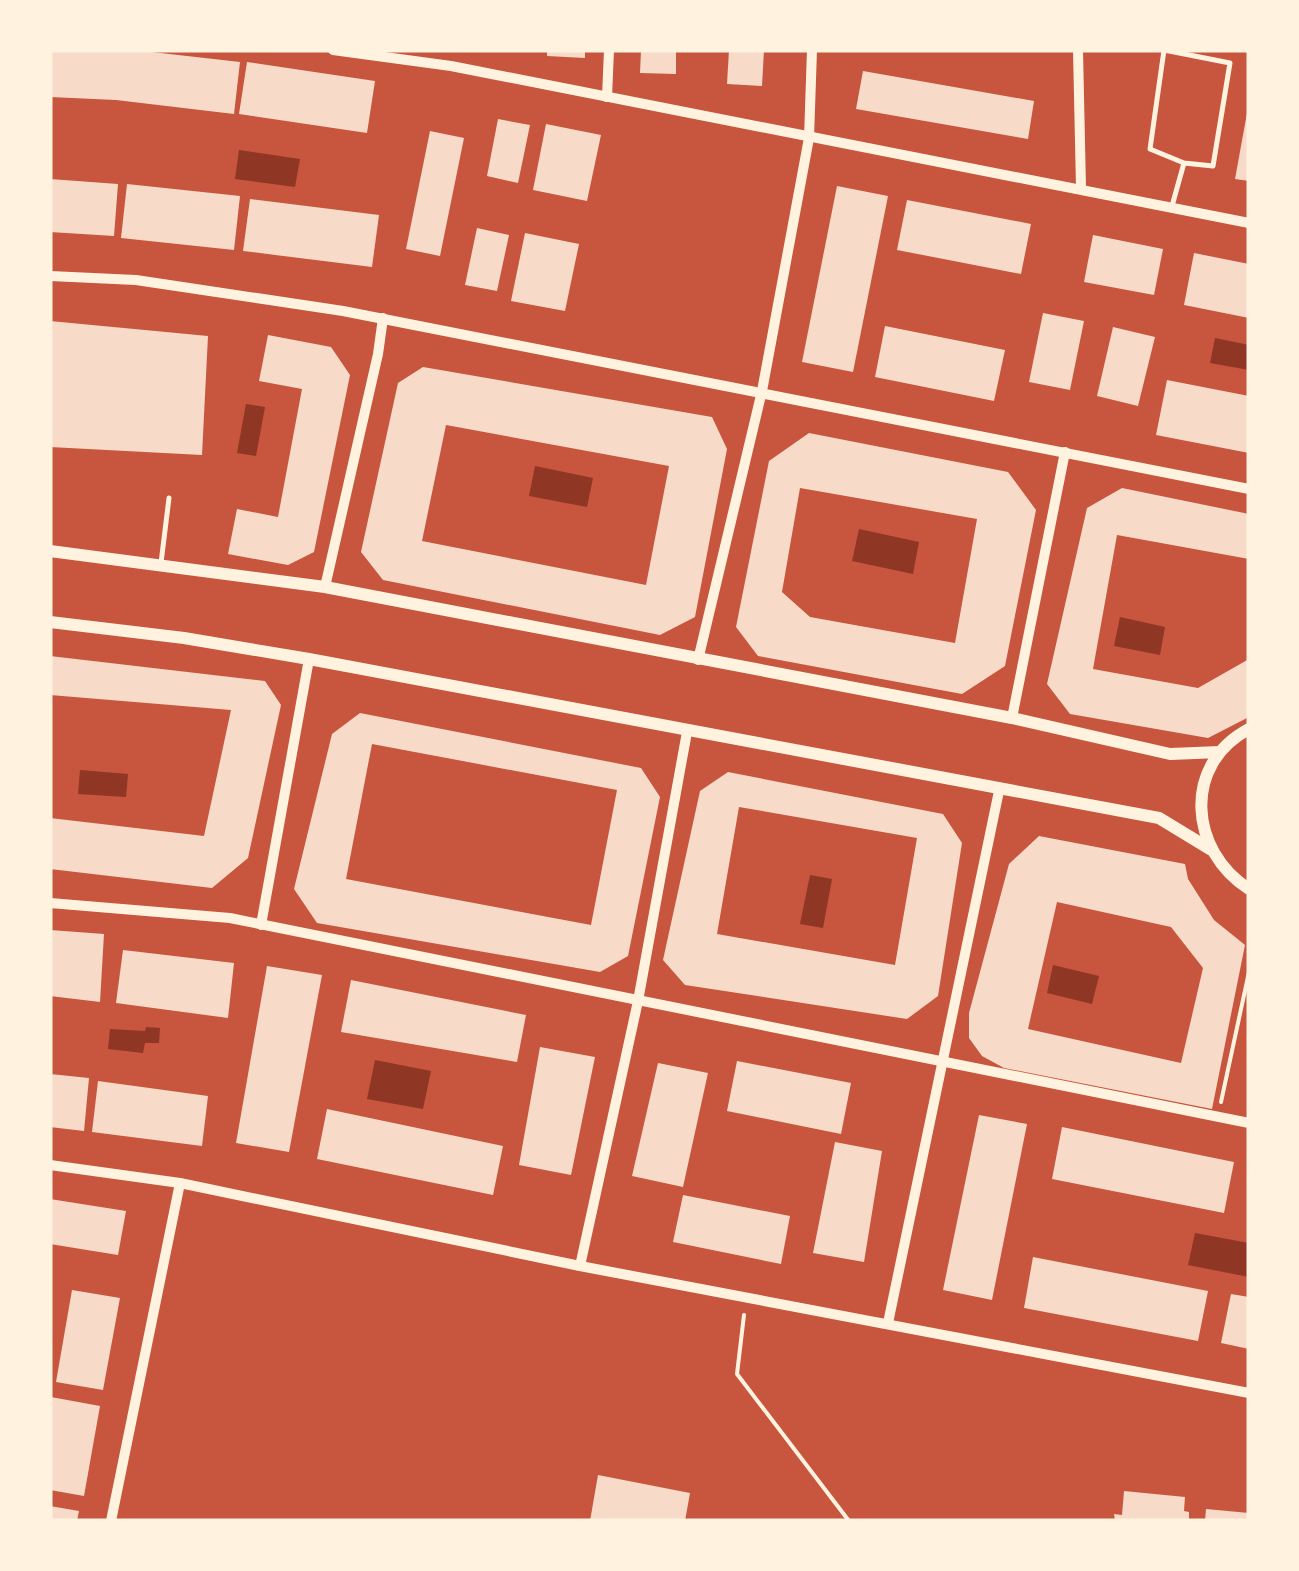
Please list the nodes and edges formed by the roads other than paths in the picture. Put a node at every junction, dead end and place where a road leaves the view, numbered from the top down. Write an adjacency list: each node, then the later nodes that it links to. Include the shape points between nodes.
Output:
1 (334, 50): 6 (street)
2 (432, 50): 6 (street)
3 (609, 50): 7 (street)
4 (812, 50): 8 (street)
5 (1078, 50): 10 (street)
6 (431, 63): 7 (street)
7 (607, 97): 8 (street)
8 (809, 138): 10 (street); 15 (street)
9 (1184, 164): 9 (lane, via 1212,166 1230,63 1164,50 1150,149); 11 (lane)
10 (1080, 188): 11 (street)
11 (1172, 206): 12 (street)
12 (1249, 223)
13 (50, 276): 14 (street, via 136,280)
14 (383, 318): 15 (street); 21 (street)
15 (762, 392): 16 (street); 24 (street)
16 (1065, 452): 17 (street); 25 (street)
17 (1249, 489)
18 (169, 498): 20 (lane)
19 (50, 552): 20 (street)
20 (160, 566): 21 (street)
21 (325, 587): 24 (street)
22 (50, 622): 23 (street)
23 (309, 659): 27 (street); 33 (street)
24 (698, 660): 25 (street)
25 (1012, 718): 28 (street, via 1170,754)
26 (1249, 729): 28 (street)
27 (687, 732): 29 (street); 34 (street)
28 (1220, 752): 30 (street, via 1201,799)
29 (1000, 790): 30 (street, via 1159,818); 35 (street)
30 (1210, 849): 31 (street)
31 (1249, 888)
32 (50, 903): 33 (street)
33 (261, 925): 34 (street)
34 (638, 1001): 35 (street); 39 (street)
35 (943, 1062): 36 (street); 40 (street)
36 (1249, 1122)
37 (50, 1165): 38 (street)
38 (180, 1183): 39 (street); 42 (street)
39 (580, 1266): 40 (street)
40 (888, 1323): 41 (street)
41 (1249, 1393)
42 (111, 1521)

